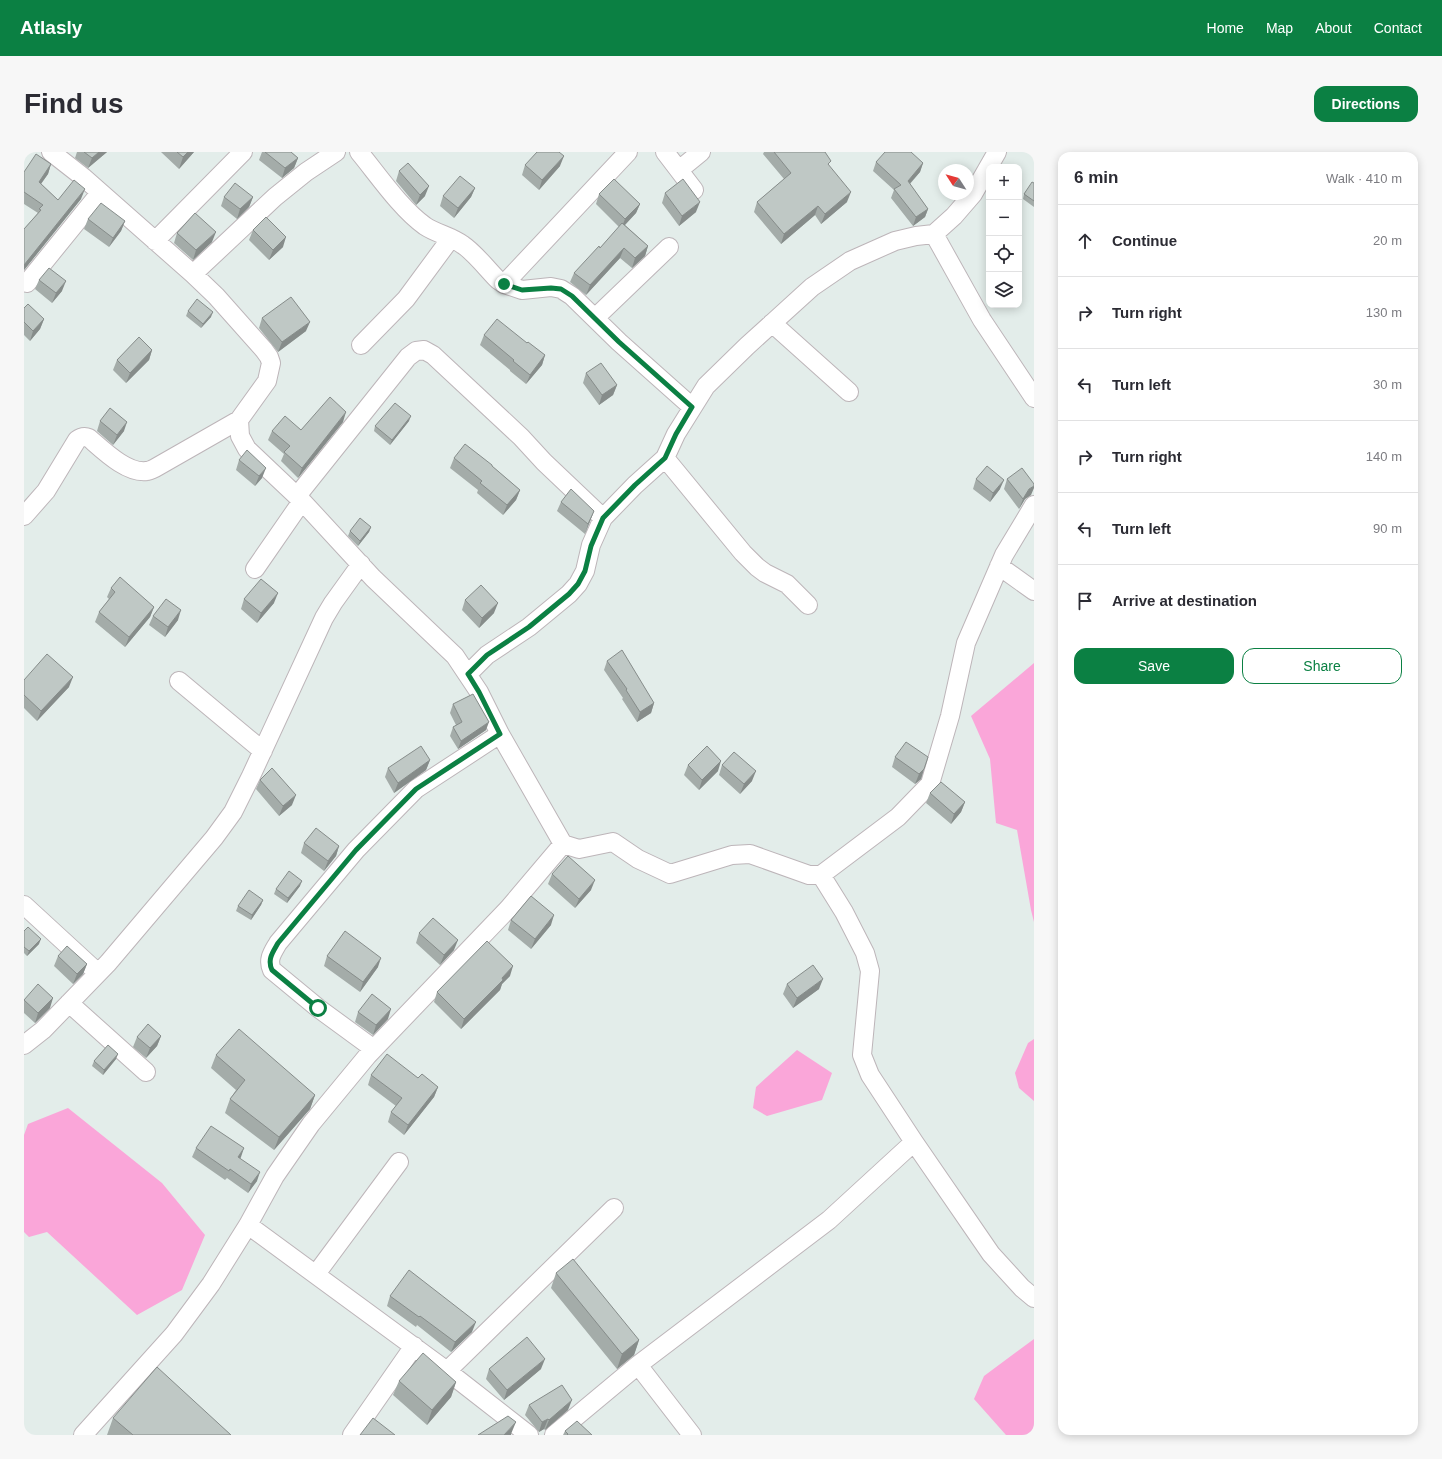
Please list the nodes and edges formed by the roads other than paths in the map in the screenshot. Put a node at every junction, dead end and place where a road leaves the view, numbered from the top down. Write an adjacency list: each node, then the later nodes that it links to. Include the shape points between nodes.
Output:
1 (52, 152): 11 (street)
2 (243, 152): 14 (street)
3 (336, 152): 16 (street, via 275,197)
4 (359, 152): 13 (street, via 408,211 425,226)
5 (628, 152): 18 (street)
6 (665, 152): 9 (street)
7 (701, 152): 9 (street)
8 (997, 152): 12 (street, via 973,194)
9 (679, 170): 10 (street)
10 (694, 190)
11 (100, 193): 14 (street); 17 (street)
12 (934, 234): 20 (street, via 895,241 850,261 812,287); 23 (street, via 982,320)
13 (451, 238): 18 (street, via 464,245); 21 (street, via 406,299)
14 (155, 241): 16 (street)
15 (669, 247): 19 (street)
16 (193, 274): 25 (street, via 216,296 269,357 271,363 267,381)
17 (27, 283)
18 (504, 284): 19 (street, via 522,290 561,289)
19 (595, 318): 24 (street)
20 (772, 323): 22 (street); 24 (street, via 706,386)
21 (362, 345)
22 (849, 392)
23 (1034, 398)
24 (692, 407): 26 (street)
25 (240, 420): 27 (street, via 240,436 247,449); 29 (street, via 147,471 136,471 122,465 89,438 81,437 46,491)
26 (665, 458): 30 (street); 35 (street, via 748,558 765,573 787,584)
27 (300, 498): 30 (street, via 408,357 416,351 424,350 433,355 521,437); 31 (street); 33 (street)
28 (1034, 505): 32 (street)
29 (24, 516)
30 (603, 518): 36 (street, via 578,584 529,627 487,655)
31 (361, 564): 36 (street, via 455,656); 39 (street, via 324,618)
32 (999, 566): 34 (street); 41 (street, via 966,643 950,716 930,784 898,817)
33 (254, 569)
34 (1034, 591)
35 (808, 605)
36 (468, 674): 38 (street)
37 (179, 681): 39 (street)
38 (500, 734): 40 (street); 46 (street, via 416,789 356,850 278,943 270,957 269,964 272,970)
39 (263, 751): 43 (street, via 233,812 214,838)
40 (563, 844): 41 (street, via 579,849 613,842 638,859 670,874 732,855 750,854 809,875); 46 (street, via 508,909)
41 (821, 876): 48 (street, via 844,912 865,953 870,971 862,1055 870,1075)
42 (24, 905): 43 (street)
43 (98, 973): 44 (street)
44 (70, 1003): 45 (street); 47 (street)
45 (24, 1045)
46 (374, 1049): 51 (street, via 311,1124 275,1176)
47 (146, 1072)
48 (914, 1142): 53 (street, via 991,1254); 55 (street, via 829,1220)
49 (399, 1162): 52 (street)
50 (614, 1208): 56 (street)
51 (248, 1225): 52 (street); 57 (street, via 211,1284 174,1334)
52 (316, 1274): 54 (street)
53 (1034, 1298)
54 (414, 1346): 56 (street); 58 (street)
55 (638, 1365): 60 (street); 61 (street)
56 (447, 1371): 59 (street)
57 (83, 1435)
58 (352, 1435)
59 (529, 1435)
60 (554, 1435)
61 (692, 1435)

